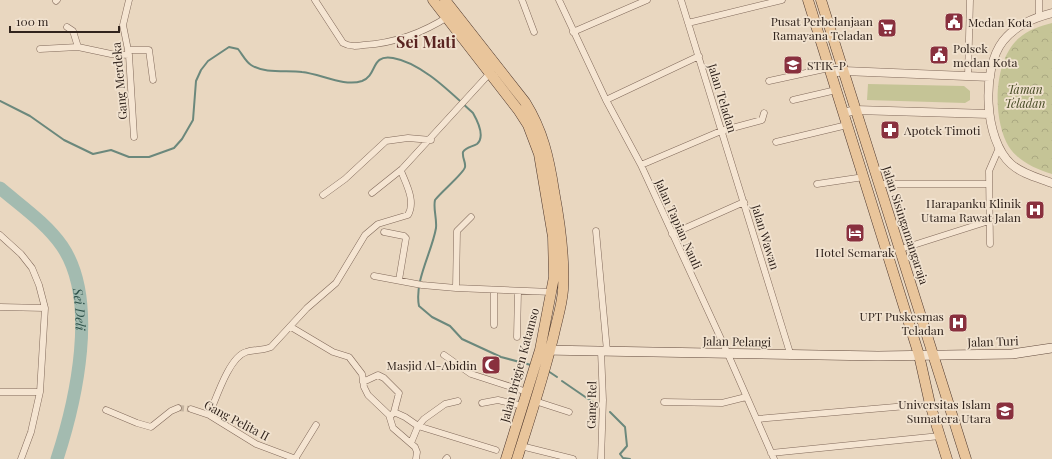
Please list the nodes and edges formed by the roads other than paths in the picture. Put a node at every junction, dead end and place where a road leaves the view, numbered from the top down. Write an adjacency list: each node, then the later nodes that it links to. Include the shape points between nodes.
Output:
1 (129, 0): 24 (street, Gang Merdeka, via 123,25)
2 (315, 0): 17 (street, via 343,43 351,46 401,40)
3 (433, 0): 17 (main road, Jalan Brigjen Katamso)
4 (445, 0): 14 (main road, Jalan Brigjen Katamso)
5 (522, 0): 20 (street)
6 (559, 0): 21 (street, Jalan Tapian Nauli)
7 (647, 0): 21 (street)
8 (681, 0): 18 (street, Jalan Teladan)
9 (782, 0): 18 (street)
10 (808, 0): 26 (main road)
11 (822, 0): 27 (main road, Jalan Sisingamangaraja)
12 (970, 0): 29 (street)
13 (1039, 0): 16 (street)
14 (454, 12): 17 (street); 76 (main road, Jalan Brigjen Katamso, via 525,102 536,121 548,154 558,212 563,276 560,306)
15 (1052, 13): 16 (street)
16 (1039, 16): 30 (street, via 1013,30 1002,42 994,57)
17 (446, 18): 28 (main road, Jalan Brigjen Katamso)
18 (688, 23): 25 (street, Jalan Teladan)
19 (67, 28): 22 (street, via 73,31)
20 (534, 32)
21 (573, 32): 34 (street, Jalan Tapian Nauli)
22 (78, 47): 23 (street); 24 (street, via 111,54)
23 (40, 49)
24 (129, 52): 31 (street, via 149,50); 42 (street, Gang Merdeka)
25 (699, 56): 34 (street); 41 (street, Jalan Teladan)
26 (830, 70): 27 (street); 32 (street); 33 (main road)
27 (844, 71): 29 (street); 36 (main road, Jalan Sisingamangaraja)
28 (490, 73): 43 (street); 69 (main road, Jalan Brigjen Katamso, via 528,125 539,154 553,237)
29 (968, 76): 30 (street)
30 (990, 77): 39 (street)
31 (153, 80)
32 (769, 81)
33 (836, 90): 35 (street); 38 (main road)
34 (606, 100): 46 (street, Jalan Tapian Nauli)
35 (793, 100)
36 (856, 110): 38 (street); 39 (street); 51 (main road, Jalan Sisingamangaraja)
37 (764, 113): 41 (street, via 762,120)
38 (843, 113): 40 (main road)
39 (989, 114): 45 (street)
40 (848, 125): 44 (street); 48 (main road)
41 (721, 131): 46 (street); 55 (street, Jalan Teladan)
42 (134, 137)
43 (431, 140): 47 (street); 54 (street, via 408,138 386,141 345,179)
44 (776, 142)
45 (999, 148): 49 (street, via 1011,164); 52 (street, via 989,171)
46 (641, 165): 60 (street, Jalan Tapian Nauli)
47 (401, 171): 53 (street); 73 (street, via 411,201 408,215 378,224 365,234 336,283 307,308)
48 (864, 177): 50 (street); 82 (main road)
49 (1052, 183)
50 (817, 184)
51 (878, 184): 52 (street); 63 (main road, Jalan Sisingamangaraja)
52 (989, 184): 57 (street)
53 (372, 193)
54 (323, 195)
55 (744, 202): 60 (street, Jalan Wawan); 79 (street, Jalan Wawan)
56 (471, 217): 66 (street, via 457,231)
57 (989, 221): 62 (street); 63 (street)
58 (596, 231): 77 (street, Gang Rel)
59 (384, 232): 65 (street, via 406,238)
60 (672, 234): 78 (street, Jalan Tapian Nauli)
61 (0, 235): 71 (street, via 32,268)
62 (990, 244)
63 (900, 249): 80 (main road, Jalan Sisingamangaraja)
64 (374, 276): 65 (street)
65 (399, 280): 66 (street)
66 (456, 288): 67 (street)
67 (494, 290): 68 (street); 72 (street)
68 (518, 291): 69 (street); 74 (street)
69 (552, 292): 76 (main road, Jalan Brigjen Katamso)
70 (0, 307): 71 (street)
71 (44, 308): 86 (street)
72 (494, 325)
73 (291, 327): 84 (street, via 333,352 348,357 362,374); 99 (street, via 270,347 246,352 237,357)
74 (517, 337)
75 (1052, 348): 80 (main road, Jalan Turi, via 1012,354)
76 (545, 350): 77 (main road, Jalan Pelangi); 83 (main road, Jalan Brigjen Katamso)
77 (604, 351): 78 (main road, Jalan Pelangi); 115 (street, Gang Rel)
78 (727, 352): 79 (main road, Jalan Pelangi); 88 (street, Jalan Tapian Nauli)
79 (790, 354): 82 (main road, Jalan Pelangi)
80 (934, 354): 82 (main road, Jalan Pelangi); 117 (main road, Jalan Sisingamangaraja)
81 (444, 355): 87 (street, via 471,374)
82 (918, 355): 93 (main road)
83 (537, 378): 87 (main road, Jalan Brigjen Katamso); 90 (main road, Jalan Brigjen Katamso)
84 (363, 382): 100 (street, via 374,403); 100 (street, via 375,375 384,378 400,394)
85 (0, 392): 86 (street)
86 (40, 392): 109 (street, via 31,432)
87 (527, 392): 94 (main road, Jalan Brigjen Katamso)
88 (746, 397): 91 (street, via 722,403); 101 (street, Jalan Tapian Nauli)
89 (458, 401): 103 (street, via 445,404)
90 (535, 401): 98 (street); 106 (main road, Jalan Brigjen Katamso)
91 (664, 402)
92 (482, 403): 94 (street, via 498,400)
93 (930, 404): 101 (street); 104 (main road)
94 (523, 406): 112 (main road, Jalan Brigjen Katamso)
95 (178, 408): 97 (street, via 153,426 137,423)
96 (191, 409): 99 (street, Gang Pelita II)
97 (106, 410)
98 (570, 412)
99 (209, 415): 110 (street, Gang Pelita II, via 256,444)
100 (392, 415): 103 (street, via 411,420); 105 (street, via 393,428)
101 (757, 419): 108 (street, Jalan Tapian Nauli)
102 (316, 425): 110 (street)
103 (418, 426): 105 (street); 107 (street)
104 (940, 436): 108 (street); 116 (main road)
105 (410, 443): 111 (street, via 417,449)
106 (521, 446): 113 (main road, Jalan Brigjen Katamso); 114 (street)
107 (496, 450)
108 (772, 456)
109 (21, 459)
110 (295, 459)
111 (416, 459)
112 (506, 459)
113 (517, 459)
114 (572, 459)
115 (601, 459)
116 (947, 459)
117 (966, 459)

